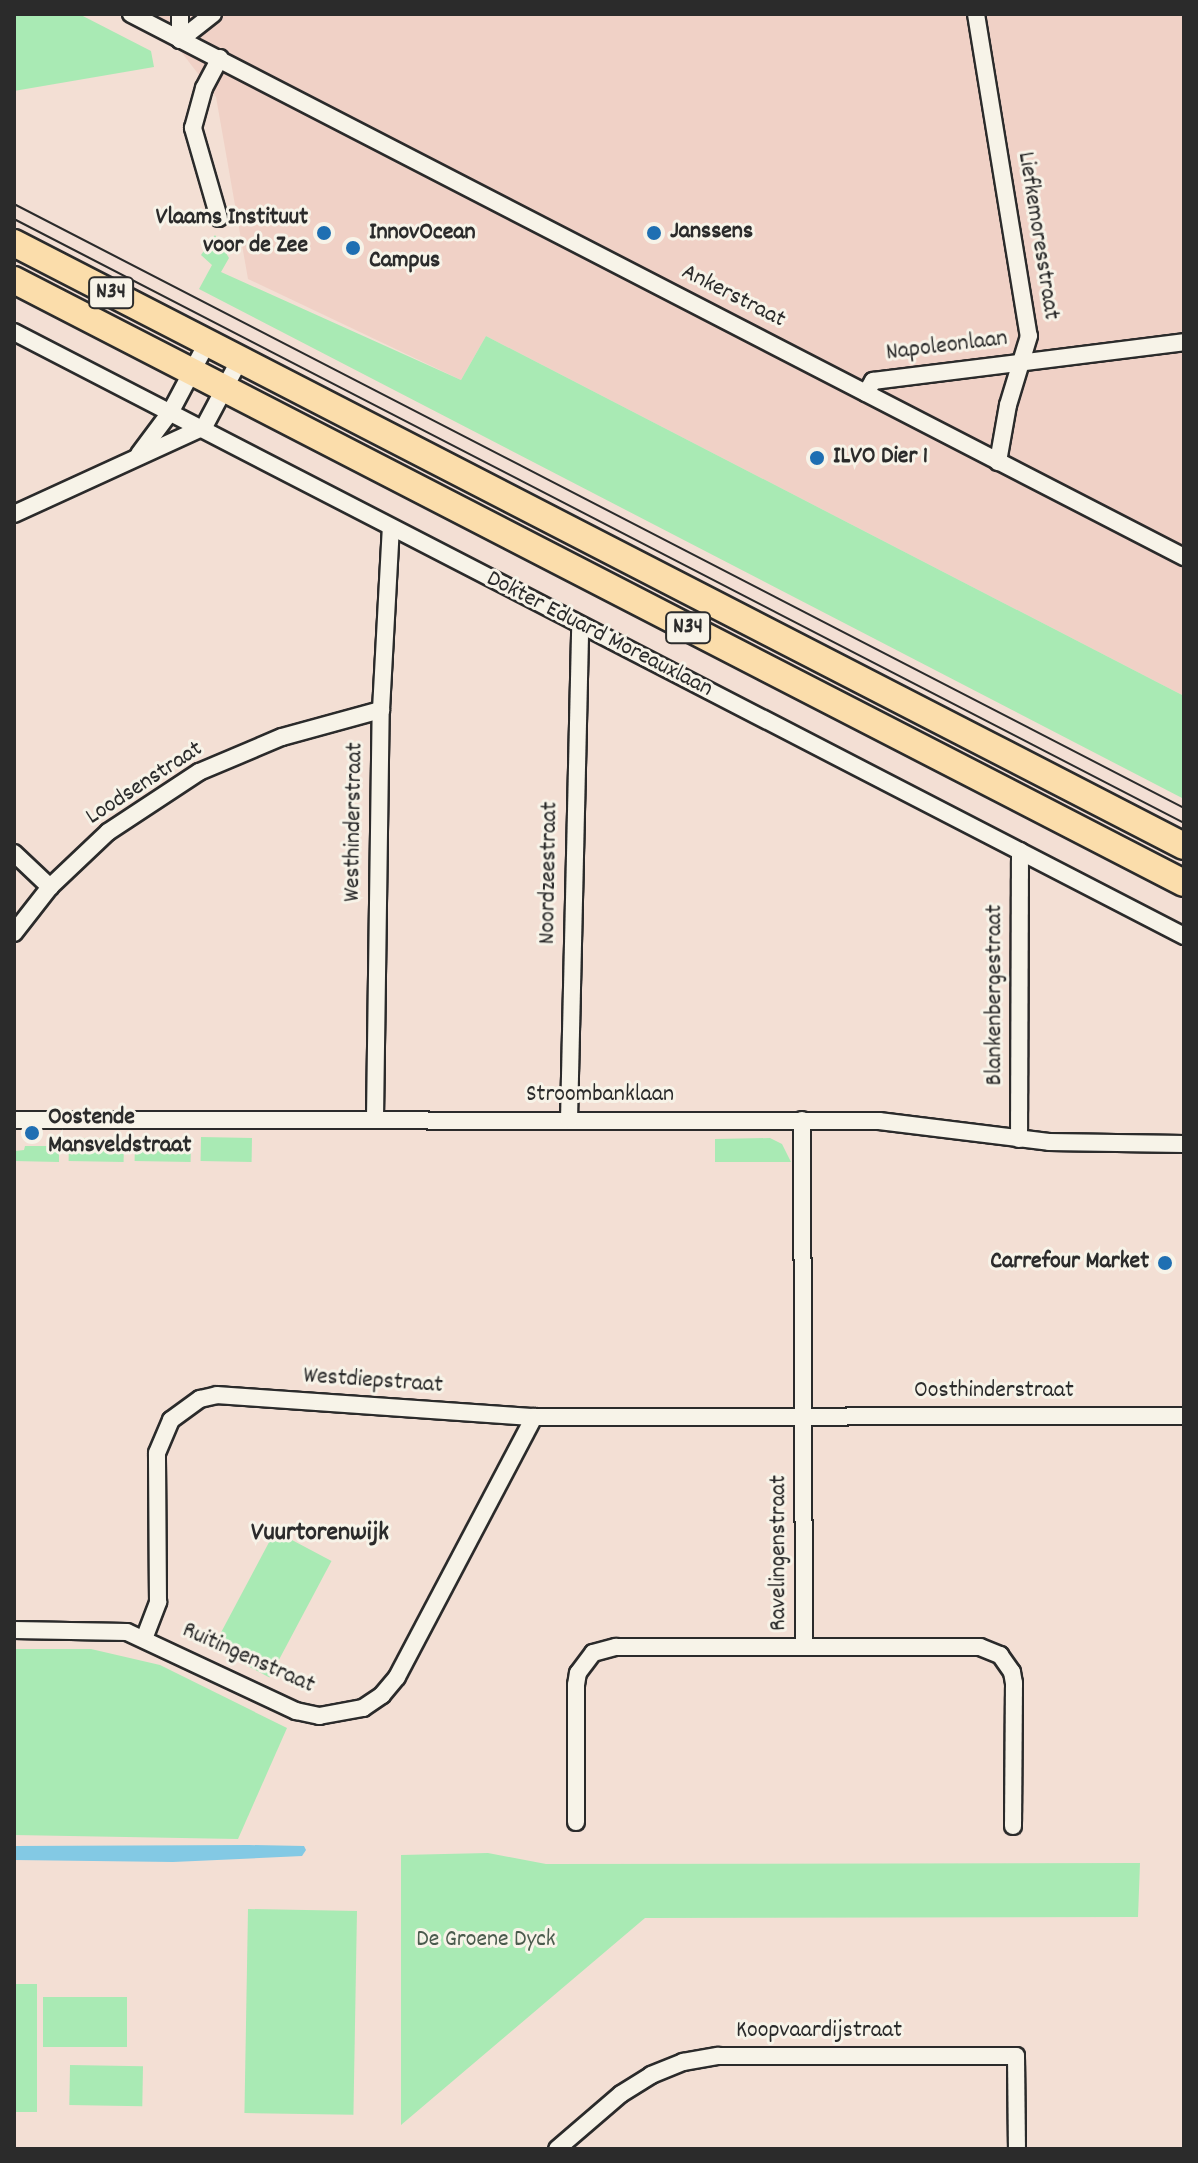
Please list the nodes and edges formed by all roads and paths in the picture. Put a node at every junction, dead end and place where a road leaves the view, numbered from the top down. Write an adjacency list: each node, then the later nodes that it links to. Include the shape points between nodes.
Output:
1 (131, 14): 5 (street, Ankerstraat)
2 (180, 14): 5 (street)
3 (213, 14): 5 (street)
4 (976, 14): 14 (street, Liefkemoresstraat, via 1029,336)
5 (180, 40): 6 (street, Ankerstraat)
6 (220, 58): 7 (street, via 204,88 193,128); 17 (street, Ankerstraat)
7 (219, 218)
8 (14, 243): 12 (main road, N34)
9 (14, 280): 15 (main road, Dokter Eduard Moreauxlaan / N34)
10 (14, 332): 18 (street, Dokter Eduard Moreauxlaan)
11 (1184, 342): 14 (street, Napoleonlaan)
12 (207, 343): 13 (main road, N34); 15 (street)
13 (240, 359): 16 (street); 27 (main road, N34)
14 (1024, 362): 17 (street, Napoleonlaan, via 873,381); 21 (street, Liefkemoresstraat, via 1008,405)
15 (192, 372): 16 (main road, Dokter Eduard Moreauxlaan / N34); 18 (street)
16 (225, 388): 19 (street); 30 (main road, Dokter Eduard Moreauxlaan / N34)
17 (866, 393): 21 (street, Ankerstraat)
18 (171, 411): 19 (street, Dokter Eduard Moreauxlaan); 20 (street)
19 (204, 427): 20 (street); 23 (street, Dokter Eduard Moreauxlaan)
20 (133, 461): 22 (street)
21 (998, 462): 24 (street, Ankerstraat)
22 (14, 514)
23 (391, 527): 25 (street, Dokter Eduard Moreauxlaan); 26 (street, Westhinderstraat)
24 (1184, 557)
25 (580, 626): 28 (street, Dokter Eduard Moreauxlaan); 36 (street, Noordzeestraat)
26 (381, 710): 31 (street, Loodsenstraat, via 282,737 199,772 108,832); 34 (street, Westhinderstraat)
27 (1184, 846)
28 (1020, 851): 33 (street, Dokter Eduard Moreauxlaan); 38 (street, Blankenbergestraat)
29 (14, 853): 31 (street)
30 (1184, 883)
31 (50, 887): 32 (street, Loodsenstraat)
32 (14, 933)
33 (1184, 936)
34 (375, 1118): 35 (street, Stroombanklaan); 36 (street, Stroombanklaan)
35 (14, 1120)
36 (569, 1120): 37 (street, Stroombanklaan)
37 (802, 1120): 38 (street, Stroombanklaan, via 879,1121); 40 (street, Ravelingenstraat)
38 (1019, 1139): 39 (street, Stroombanklaan)
39 (1184, 1144)
40 (803, 1416): 41 (street, Oosthinderstraat); 42 (street, Westdiepstraat); 45 (street, Ravelingenstraat)
41 (1184, 1416)
42 (534, 1417): 44 (street, Ruitingenstraat, via 397,1677 363,1708 319,1716 296,1711); 44 (street, Westdiepstraat, via 217,1395 184,1407 171,1420 157,1453 158,1602)
43 (14, 1630): 44 (street, Ruitingenstraat, via 108,1631)
44 (144, 1639)
45 (804, 1647): 46 (street, Ravelingenstraat, via 616,1647 593,1653 576,1685); 47 (street, via 980,1647 1000,1655 1014,1683)
46 (576, 1822)
47 (1013, 1826)
48 (557, 2149): 49 (street, Koopvaardijstraat, via 621,2094 683,2062 718,2056 1016,2056)
49 (1017, 2149)

